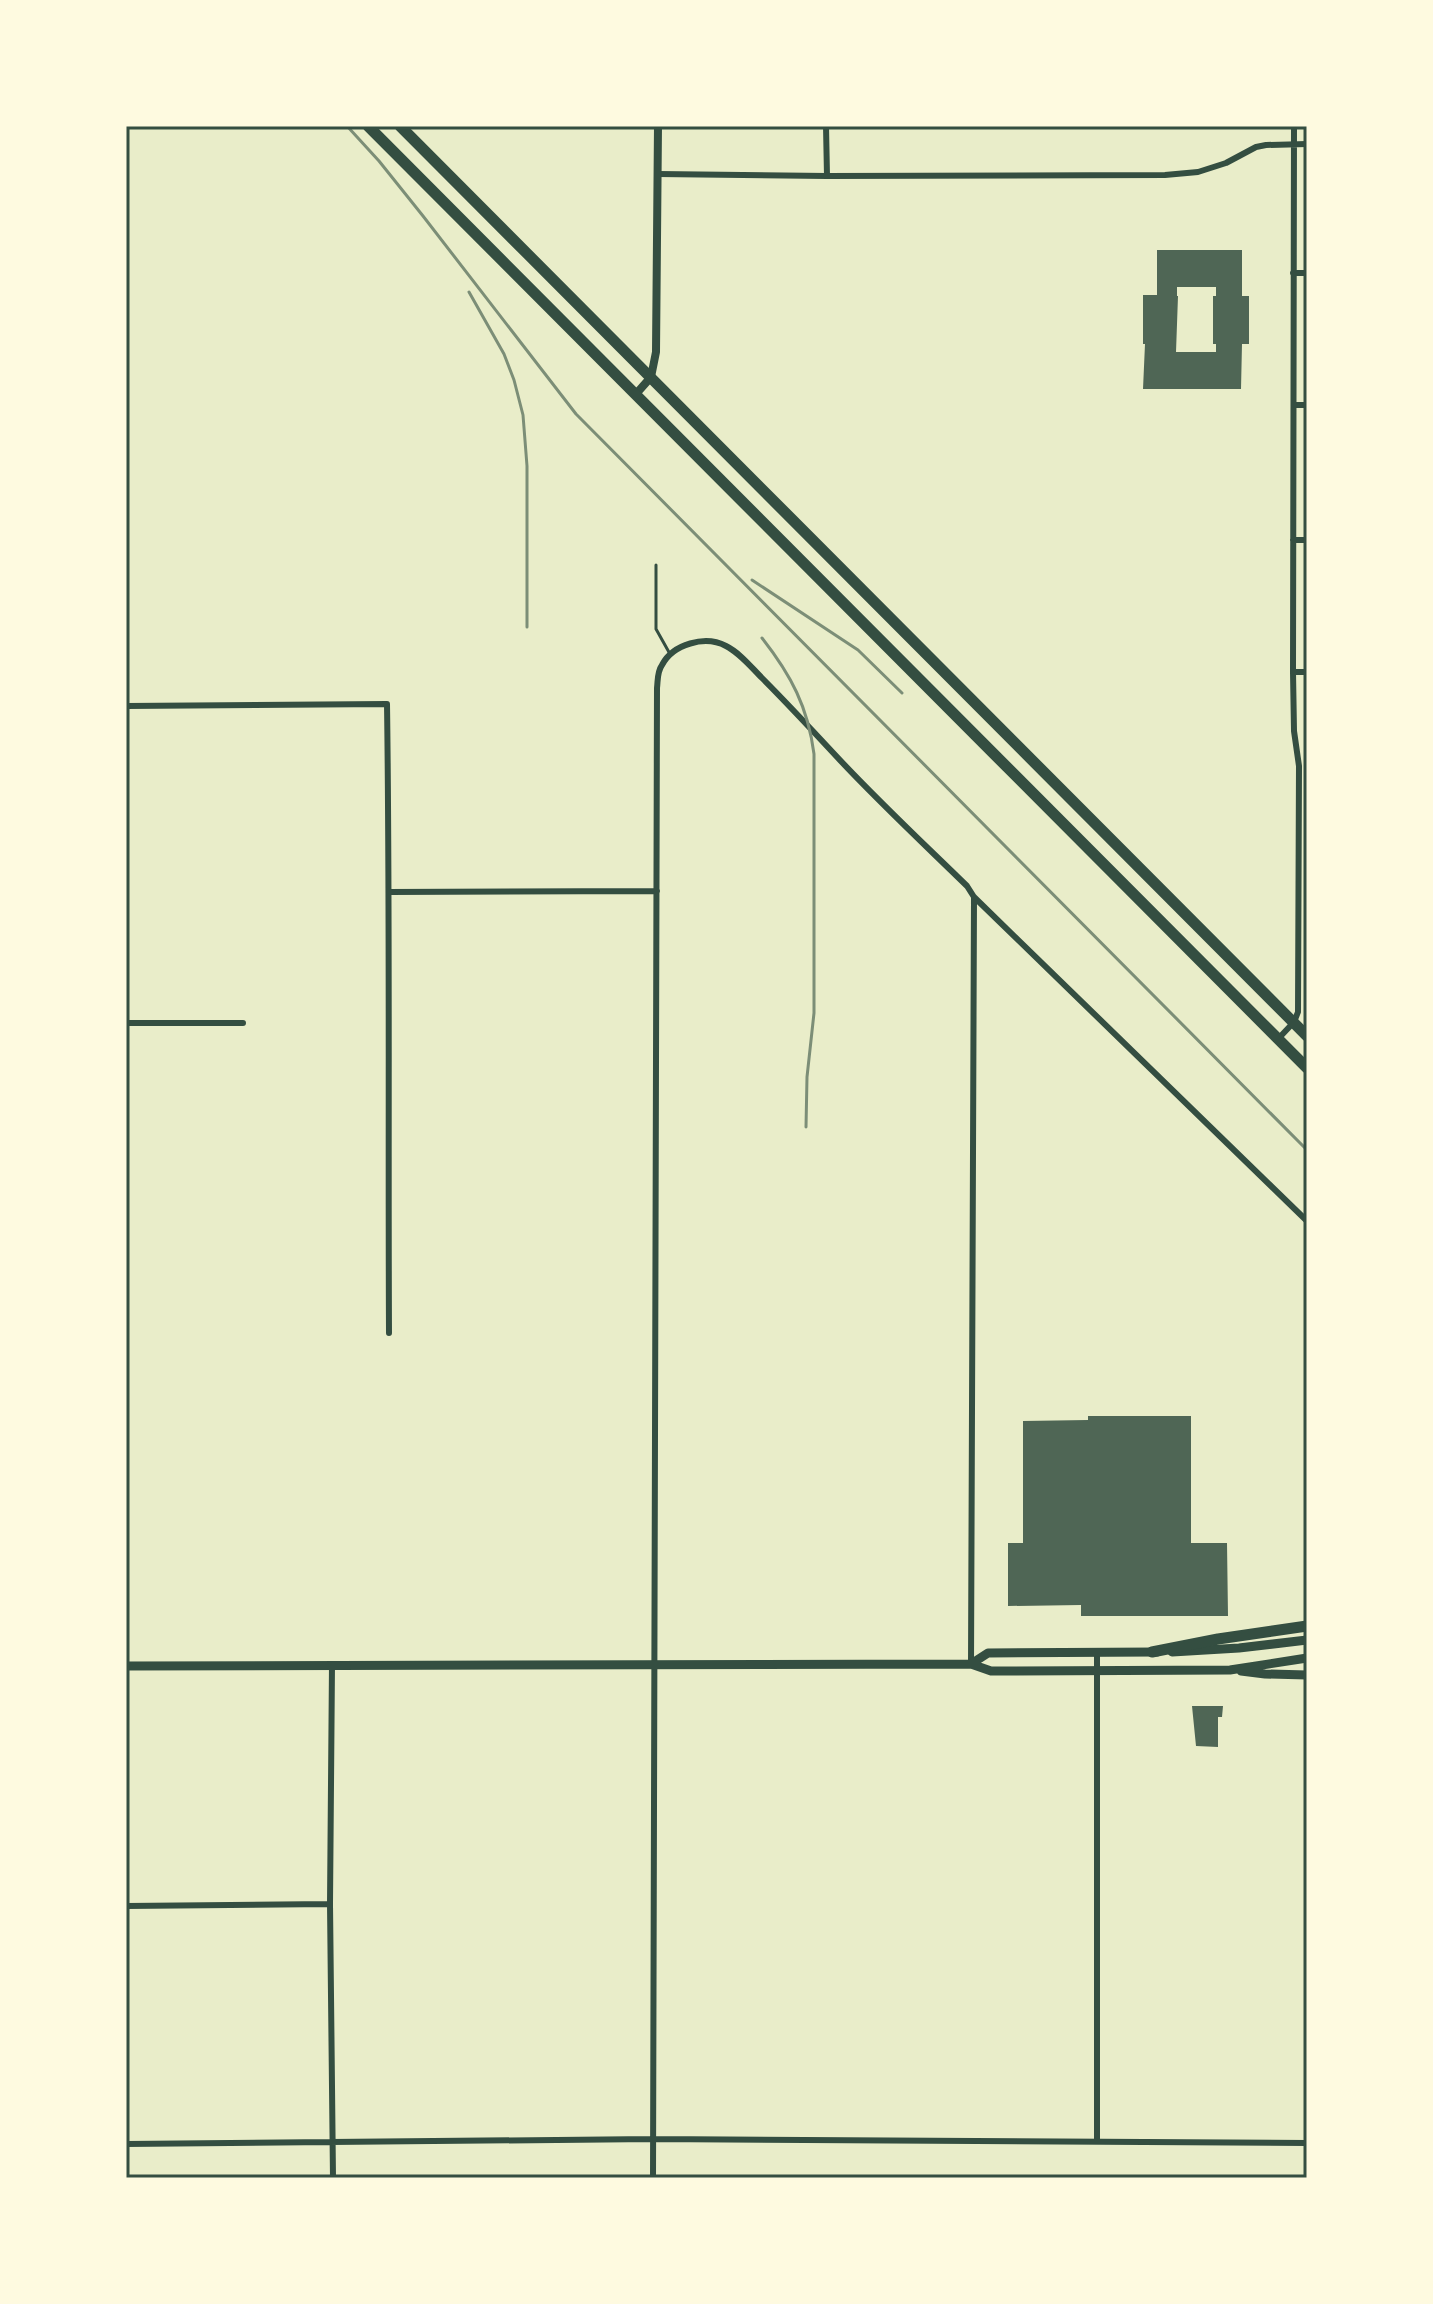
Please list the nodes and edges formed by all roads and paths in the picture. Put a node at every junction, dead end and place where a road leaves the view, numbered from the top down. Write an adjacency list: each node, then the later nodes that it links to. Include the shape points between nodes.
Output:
1 (368, 126): 13 (highway)
2 (400, 126): 12 (highway)
3 (658, 126): 8 (street)
4 (826, 126): 9 (street)
5 (1294, 126): 6 (street)
6 (1294, 144): 7 (street); 9 (street, via 1256,147 1226,163 1182,174); 10 (street)
7 (1307, 144)
8 (658, 174): 9 (street); 12 (street, via 656,352)
9 (827, 176)
10 (1293, 273): 11 (street); 14 (street)
11 (1307, 273)
12 (651, 377): 13 (street); 23 (highway)
13 (636, 394): 24 (highway)
14 (1294, 405): 15 (street); 16 (street)
15 (1307, 405)
16 (1293, 540): 17 (street); 20 (street)
17 (1307, 540)
18 (656, 565): 19 (lane, via 656,629)
19 (670, 654): 25 (street, via 660,668 657,688); 27 (street, via 701,641 737,653)
20 (1293, 672): 21 (street); 28 (street, via 1299,766)
21 (1307, 672)
22 (126, 706): 26 (street, via 387,704)
23 (978, 706): 24 (highway); 28 (highway)
24 (962, 721): 32 (highway)
25 (657, 891): 26 (street); 41 (street)
26 (389, 892): 35 (street)
27 (974, 897): 34 (street); 43 (street)
28 (1294, 1022): 31 (highway); 32 (street)
29 (126, 1023): 30 (street)
30 (243, 1023)
31 (1307, 1036)
32 (1278, 1039): 33 (highway)
33 (1307, 1068)
34 (1307, 1221)
35 (389, 1333)
36 (1307, 1626): 39 (highway)
37 (1307, 1640): 39 (main road)
38 (1097, 1652): 39 (main road); 43 (main road, via 988,1653); 46 (street)
39 (1152, 1652)
40 (1307, 1658): 45 (main road)
41 (654, 1663): 42 (main road); 43 (main road); 50 (street)
42 (332, 1664): 44 (main road); 48 (street)
43 (971, 1664): 46 (main road, via 991,1671)
44 (126, 1666)
45 (1230, 1670): 46 (main road); 47 (main road)
46 (1097, 1671): 51 (street)
47 (1307, 1675)
48 (330, 1904): 49 (street); 52 (street)
49 (126, 1906)
50 (653, 2139): 51 (street); 52 (street); 56 (street)
51 (1097, 2140): 53 (street)
52 (333, 2143): 54 (street); 55 (street)
53 (1307, 2143)
54 (126, 2144)
55 (333, 2178)
56 (653, 2178)

